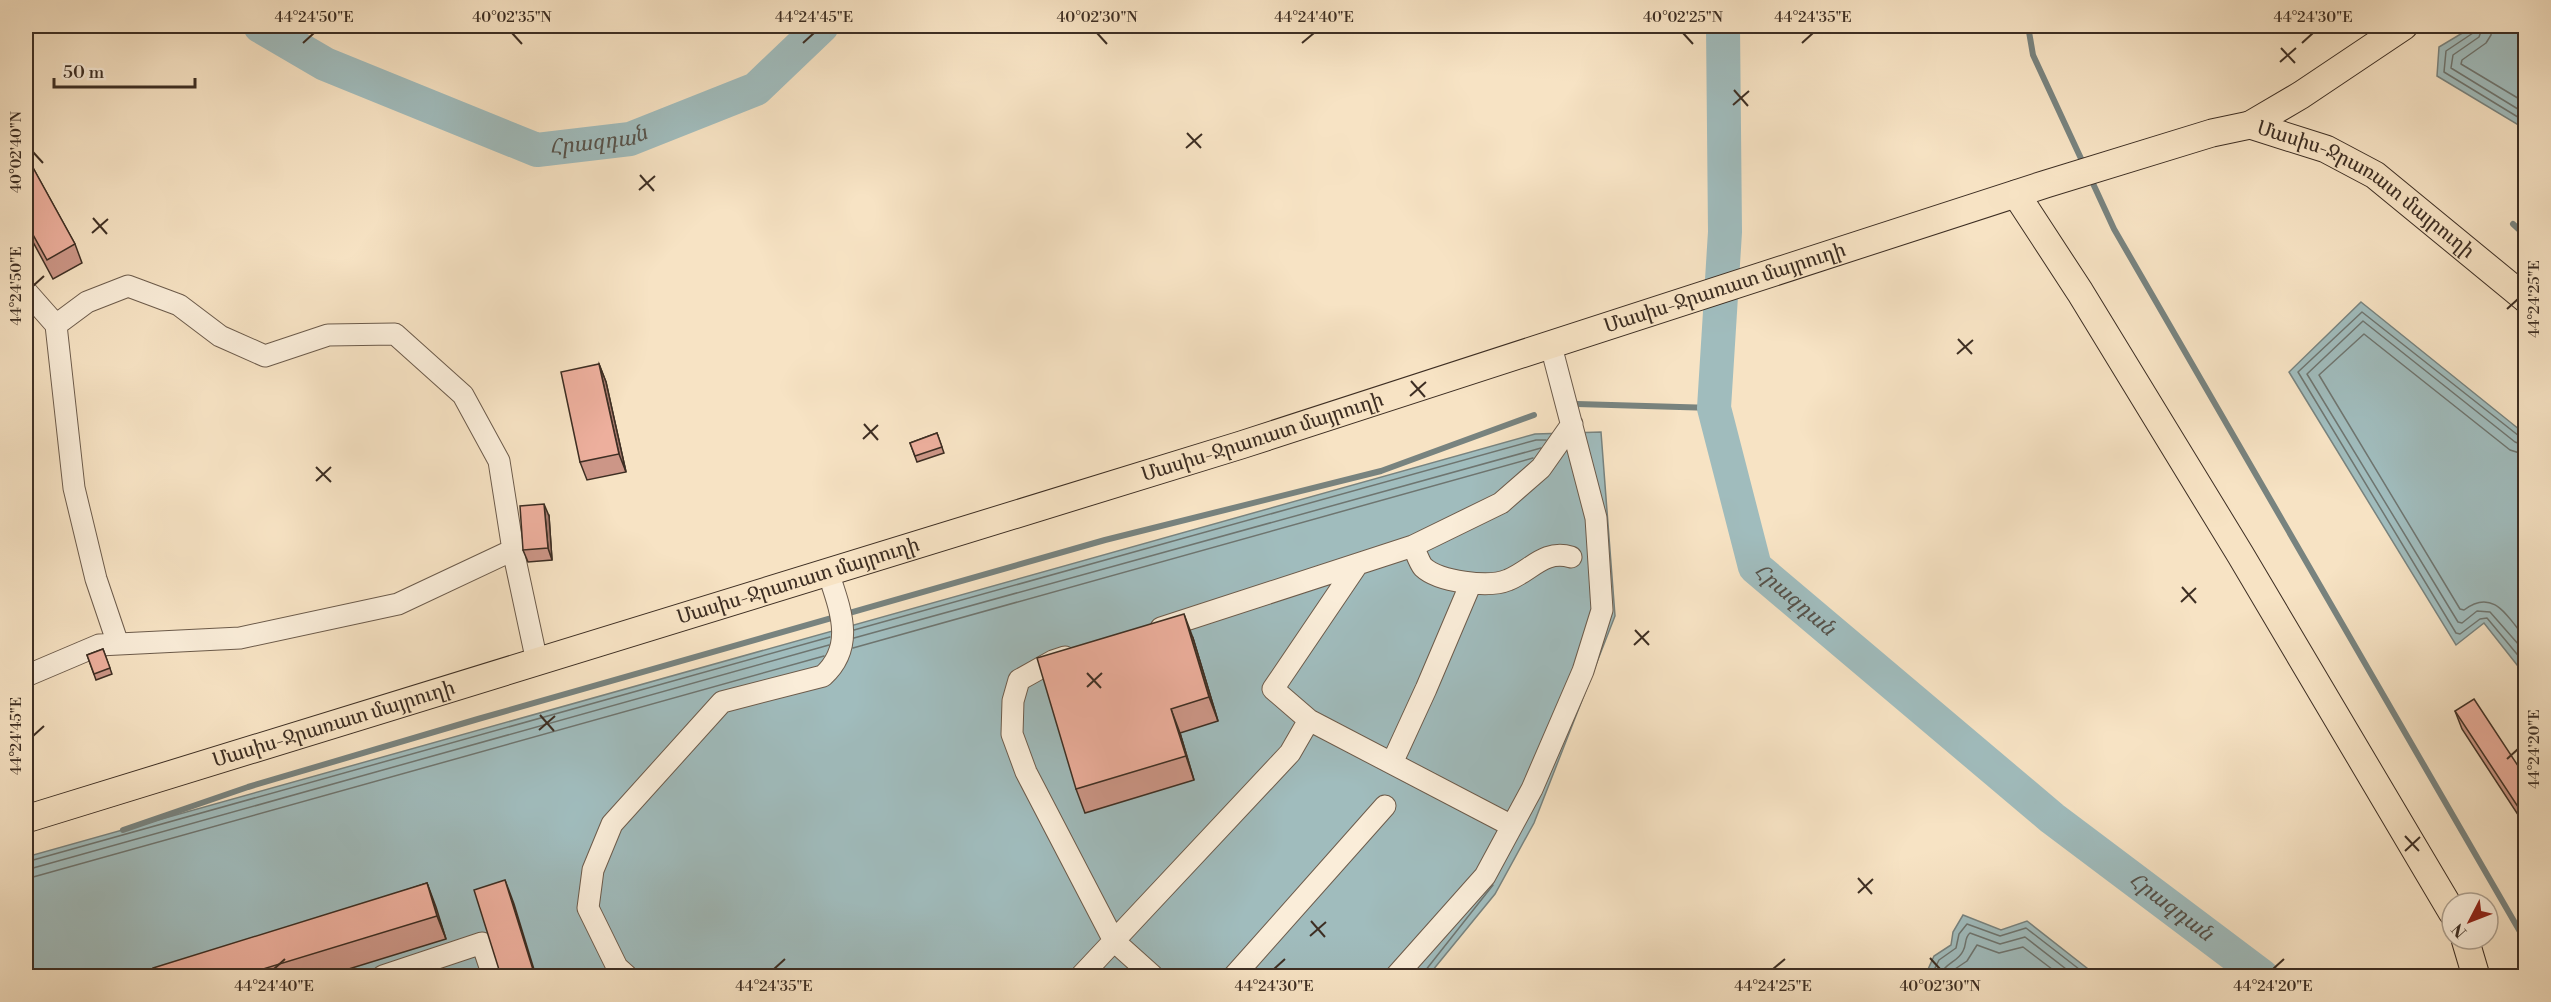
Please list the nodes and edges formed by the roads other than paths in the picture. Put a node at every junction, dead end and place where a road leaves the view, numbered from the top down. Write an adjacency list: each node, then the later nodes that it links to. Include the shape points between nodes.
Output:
1 (2404, 26): 2 (main road)
2 (2250, 125): 3 (main road, Մասիս-Ջրառատ մայրուղի, via 2212,133); 5 (main road, Մասիս-Ջրառատ մայրուղի, via 2326,149 2375,176)
3 (2016, 194): 7 (main road, Մասիս-Ջրառատ մայրուղի); 25 (main road, via 2234,544)
4 (26, 291): 6 (lane)
5 (2526, 299)
6 (56, 325): 10 (lane, via 87,302 128,286 179,305 220,336 265,356 328,335 395,334 463,395 468,404 499,461); 16 (lane, via 74,488 96,579)
7 (1551, 346): 8 (lane); 13 (main road, Մասիս-Ջրառատ մայրուղի)
8 (1572, 424): 9 (lane, via 1541,468 1501,503); 24 (lane, via 1596,518 1602,610 1583,671)
9 (1413, 546): 12 (lane); 14 (lane, via 1423,567 1454,582)
10 (513, 550): 16 (lane, via 398,604 240,638); 18 (lane)
11 (1571, 557): 14 (lane, via 1559,553 1508,580)
12 (1357, 565): 15 (lane); 20 (lane, via 1273,689)
13 (828, 572): 18 (main road, Մասիս-Ջրառատ մայրուղի); 30 (lane, via 841,615 841,650 835,665 823,676 722,702 612,824 593,870 588,909 617,967)
14 (1471, 583): 21 (lane)
15 (1144, 634)
16 (118, 644): 19 (lane, via 99,645)
17 (1087, 651): 26 (lane, via 1053,661 1019,680 1013,701 1012,734 1026,772)
18 (537, 662): 23 (main road, Մասիս-Ջրառատ մայրուղի)
19 (26, 676)
20 (1309, 720): 21 (lane); 26 (lane, via 1290,753)
21 (1392, 763): 24 (lane)
22 (1385, 806): 33 (lane)
23 (26, 819)
24 (1512, 826): 34 (lane, via 1485,876)
25 (2440, 892)
26 (1114, 941): 31 (lane); 32 (lane)
27 (2469, 951): 35 (main road)
28 (383, 976): 29 (lane, via 482,943)
29 (493, 976)
30 (627, 976)
31 (1081, 976)
32 (1153, 976)
33 (1234, 976)
34 (1396, 976)
35 (2476, 976)

